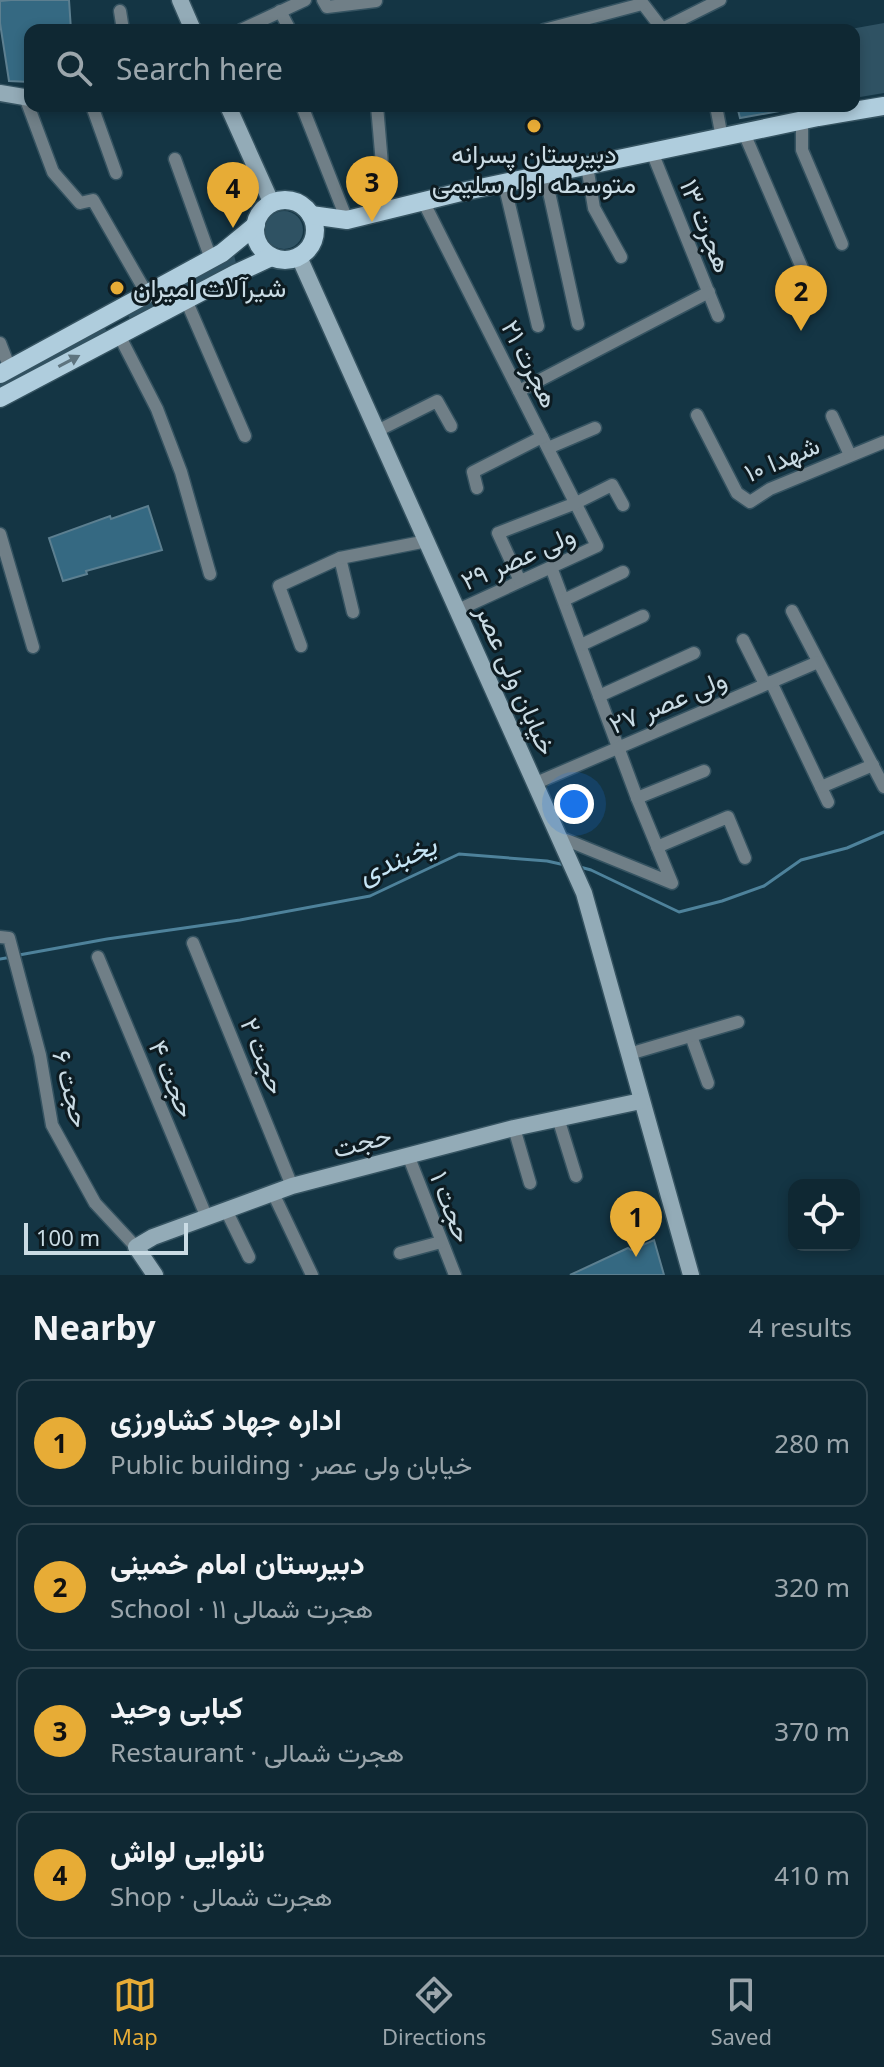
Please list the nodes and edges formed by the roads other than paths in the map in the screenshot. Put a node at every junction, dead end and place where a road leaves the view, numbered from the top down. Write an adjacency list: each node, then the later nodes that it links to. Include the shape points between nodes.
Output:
1 (180, 0): 10 (main road)
2 (305, 0): 8 (street)
3 (323, 0): 5 (street, via 327,7)
4 (720, 0): 15 (street)
5 (376, 1)
6 (641, 2): 13 (street); 14 (street)
7 (120, 11): 9 (street)
8 (280, 11): 11 (street); 12 (street)
9 (122, 24)
10 (190, 24)
11 (253, 24)
12 (287, 24)
13 (565, 24)
14 (658, 24)
15 (674, 24)
16 (0, 93): 17 (main road)
17 (24, 97)
18 (884, 106): 19 (main road)
19 (860, 110)
20 (32, 112): 50 (street, via 53,172 80,203 93,200)
21 (94, 112): 33 (street)
22 (231, 112): 37 (main road)
23 (304, 112): 40 (street)
24 (378, 112): 38 (street)
25 (717, 112): 29 (street)
26 (851, 112): 27 (main road)
27 (802, 121): 28 (main road); 43 (street, via 802,150)
28 (744, 133): 29 (main road); 48 (street)
29 (722, 138): 30 (main road)
30 (652, 152): 32 (main road); 49 (street, هجرت ۱۳)
31 (175, 159): 47 (street)
32 (587, 166): 34 (main road); 46 (street, via 594,208)
33 (116, 173)
34 (545, 174): 35 (main road); 53 (street)
35 (504, 183): 36 (main road); 54 (street)
36 (423, 201): 38 (main road); 58 (street, هجرت ۲۱)
37 (272, 204): 39 (main road, via 298,203); 41 (main road)
38 (386, 211): 40 (main road)
39 (311, 215): 40 (main road); 42 (main road)
40 (347, 220): 42 (main road)
41 (256, 225): 44 (main road, via 259,243); 47 (main road)
42 (314, 240): 45 (main road)
43 (842, 244)
44 (271, 257): 45 (main road); 51 (main road)
45 (299, 257): 64 (main road, خیابان ولی عصر)
46 (621, 257)
47 (211, 259): 50 (main road)
48 (805, 275)
49 (709, 292): 52 (street, هجرت ۱۳); 58 (street)
50 (147, 294): 57 (main road)
51 (186, 300): 55 (main road); 65 (street)
52 (718, 316)
53 (578, 324)
54 (538, 326)
55 (119, 335): 59 (main road, one-way to 55); 78 (street, via 157,409 181,472)
56 (0, 343): 57 (street)
57 (5, 371)
58 (519, 391): 66 (street, هجرت ۲۱)
59 (0, 398)
60 (697, 415): 68 (street, شهدا ۱۰, via 737,493 750,502)
61 (832, 416): 68 (street)
62 (451, 426): 64 (street, via 437,401)
63 (595, 428): 66 (street)
64 (377, 431): 73 (main road, خیابان ولی عصر)
65 (245, 436)
66 (545, 442): 69 (street, via 473,472); 70 (street, هجرت ۲۱)
67 (884, 442): 68 (street, شهدا ۱۰)
68 (850, 455)
69 (477, 488)
70 (576, 503): 71 (street, via 612,485); 74 (street, هجرت ۲۱); 79 (street, via 498,533)
71 (623, 505)
72 (0, 534): 88 (street)
73 (427, 541): 75 (street); 81 (main road, خیابان ولی عصر)
74 (597, 546): 76 (street, ولی عصر ۲۹)
75 (340, 558): 83 (street); 87 (street, via 279,586)
76 (551, 567): 79 (street, ولی عصر ۲۹); 80 (street)
77 (623, 572): 80 (street)
78 (210, 574)
79 (520, 581): 81 (street, ولی عصر ۲۹)
80 (564, 600): 86 (street)
81 (458, 610): 96 (main road, خیابان ولی عصر)
82 (792, 611): 90 (street)
83 (353, 612)
84 (643, 616): 86 (street)
85 (743, 640): 91 (street)
86 (581, 645): 92 (street)
87 (301, 646)
88 (33, 647)
89 (694, 653): 92 (street)
90 (818, 662): 91 (street, ولی عصر ۲۷); 94 (street)
91 (768, 683): 93 (street, ولی عصر ۲۷); 97 (street)
92 (599, 696): 93 (street)
93 (619, 747): 96 (street, ولی عصر ۲۷); 99 (street)
94 (873, 765): 97 (street); 98 (street)
95 (704, 771): 99 (street)
96 (536, 783): 101 (main road, خیابان ولی عصر)
97 (821, 787): 100 (street)
98 (884, 787)
99 (637, 798): 102 (street)
100 (828, 802)
101 (559, 837): 102 (street, via 672,883); 109 (main road, خیابان ولی عصر, via 584,893)
102 (657, 847): 103 (street, via 728,817)
103 (745, 858)
104 (5, 938): 122 (street, حجت ۶, via 40,1055 52,1125 95,1203)
105 (193, 943): 117 (street, حجت ۲)
106 (98, 957): 120 (street, حجت ۴)
107 (738, 1022): 108 (street)
108 (691, 1036): 109 (street); 110 (street)
109 (629, 1054): 111 (main road, خیابان ولی عصر)
110 (708, 1083)
111 (641, 1101): 112 (main road, حجت); 128 (main road, خیابان ولی عصر)
112 (558, 1118): 113 (main road, حجت); 115 (street)
113 (514, 1128): 114 (main road, حجت); 116 (street)
114 (408, 1155): 117 (main road, حجت); 121 (street, حجت ۱)
115 (576, 1176)
116 (530, 1183)
117 (292, 1186): 118 (main road, حجت)
118 (273, 1193): 119 (main road, حجت); 126 (street)
119 (226, 1210): 120 (main road, حجت); 124 (street)
120 (207, 1218): 122 (main road, حجت)
121 (441, 1242): 123 (street); 127 (street, حجت ۱)
122 (136, 1247): 125 (main road)
123 (400, 1253)
124 (249, 1257)
125 (155, 1275)
126 (312, 1275)
127 (455, 1275)
128 (691, 1275)

